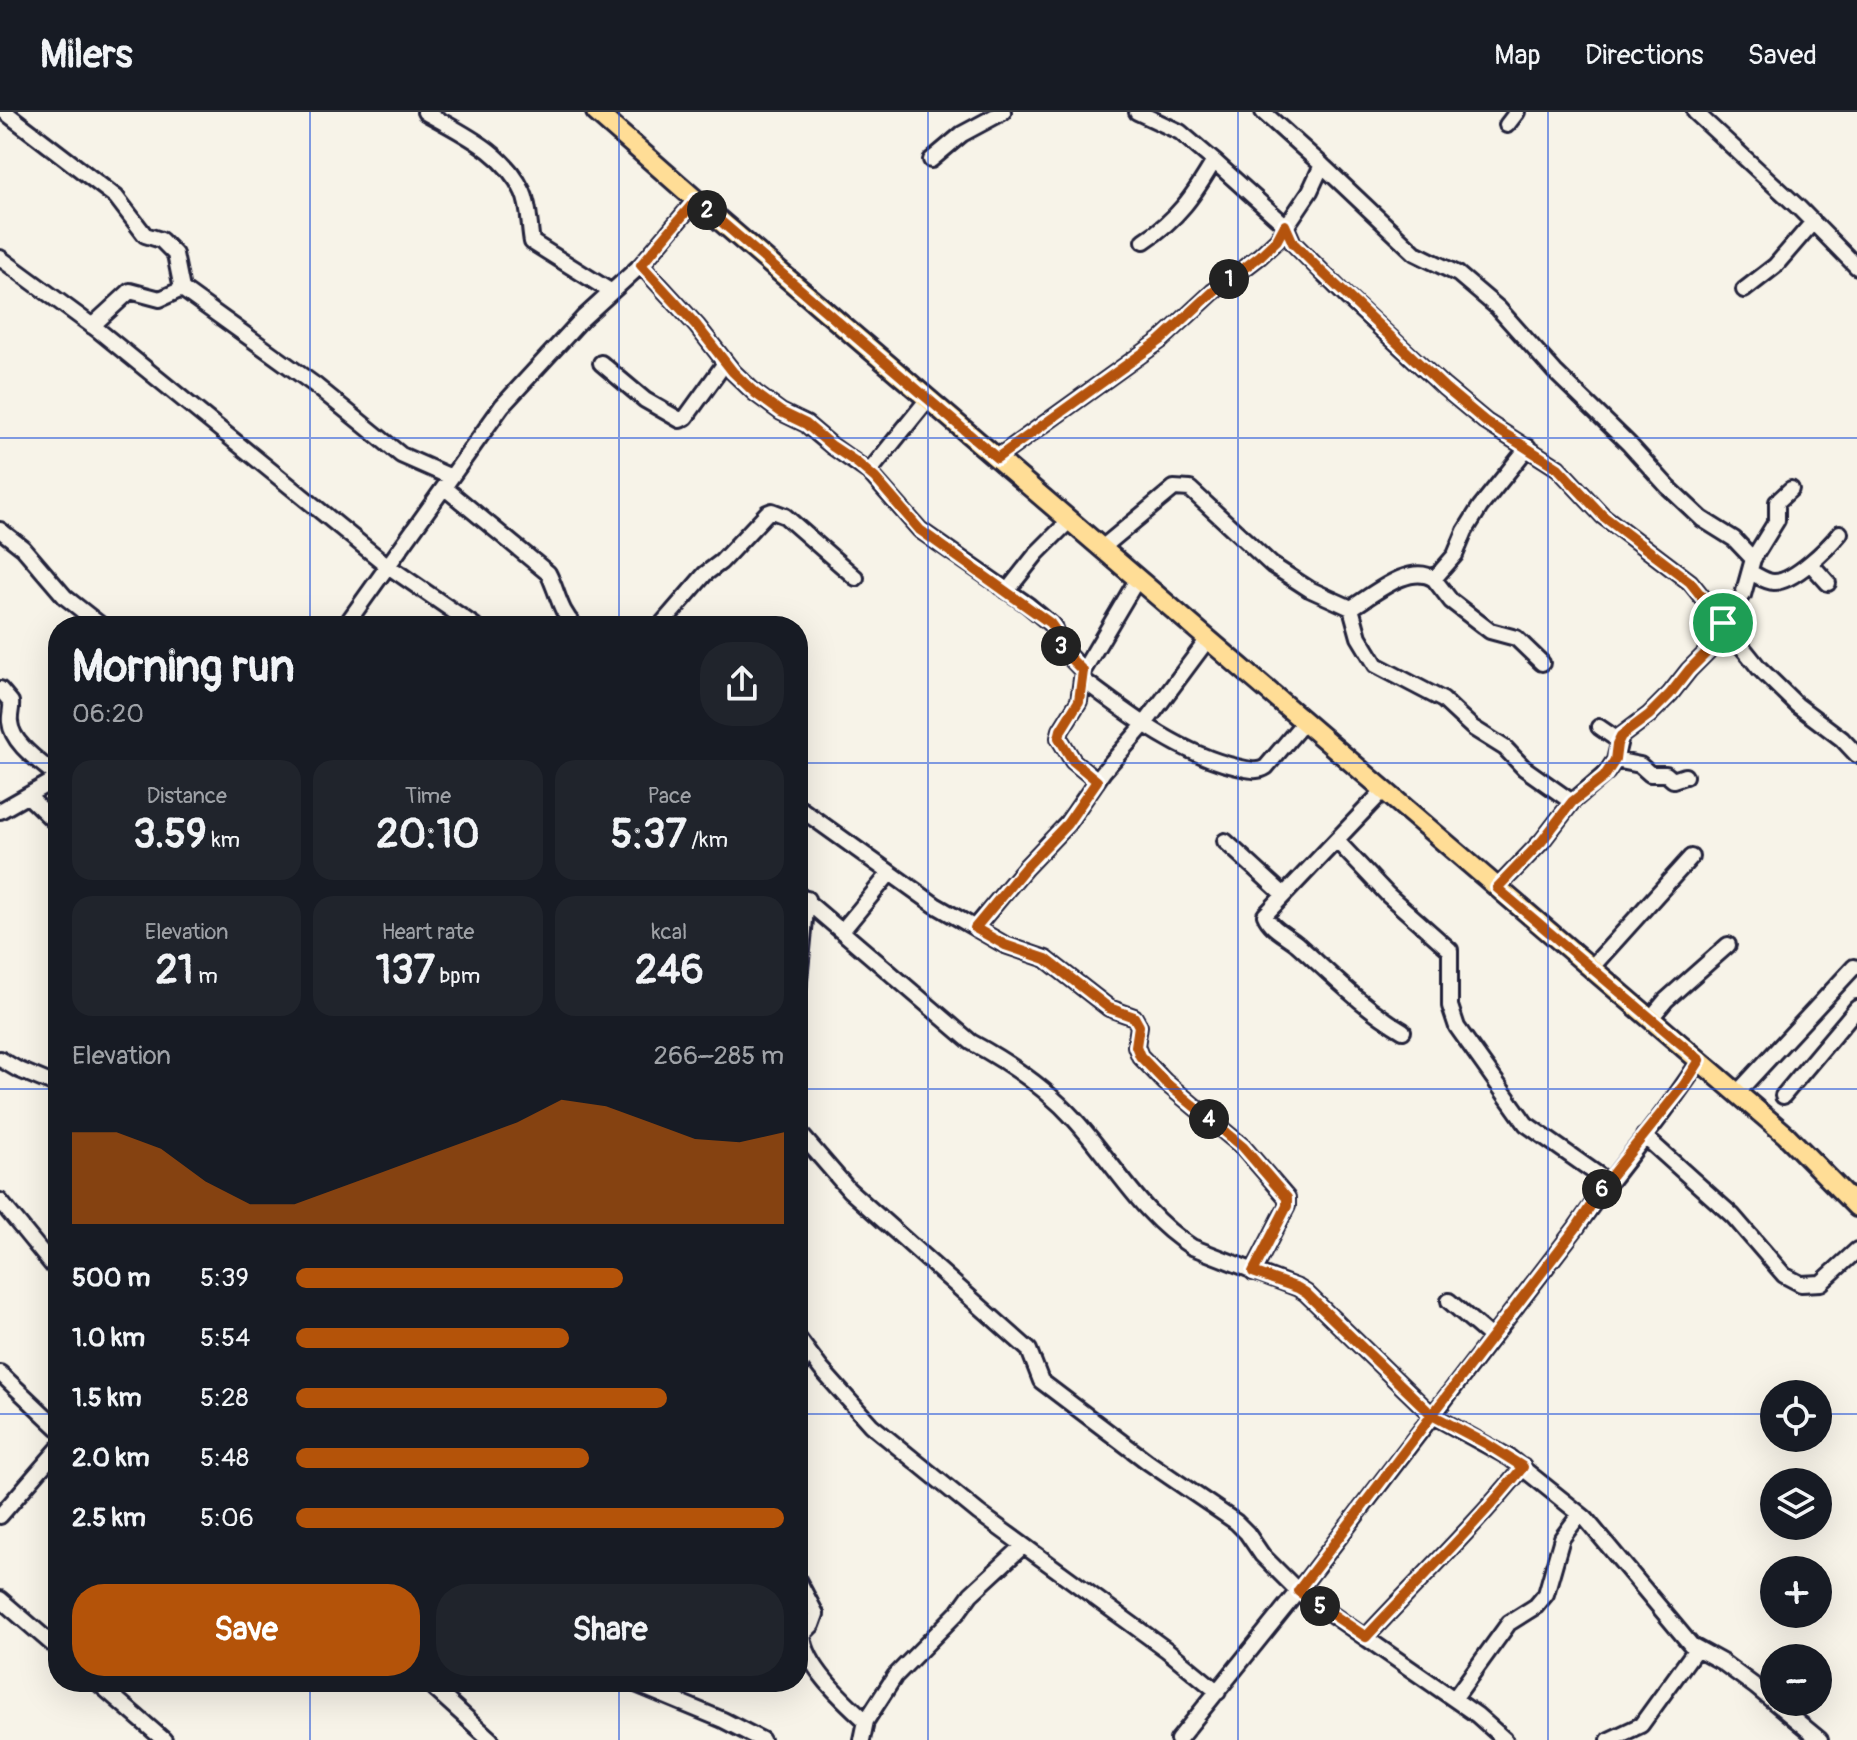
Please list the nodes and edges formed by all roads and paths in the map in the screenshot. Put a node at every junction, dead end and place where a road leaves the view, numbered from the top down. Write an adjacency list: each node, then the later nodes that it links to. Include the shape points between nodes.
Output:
1 (5, 112): 20 (street, via 116,197 145,235 161,240 175,254)
2 (425, 112): 22 (street, via 504,164 523,191 532,242)
3 (596, 112): 13 (main road)
4 (1003, 112): 10 (street, via 962,134)
5 (1137, 112): 11 (street, via 1180,132)
6 (1263, 112): 12 (street)
7 (1517, 112): 9 (street)
8 (1695, 112): 14 (street)
9 (1507, 125)
10 (931, 160)
11 (1214, 161): 15 (street); 16 (street, via 1185,207)
12 (1322, 165): 15 (street); 38 (street, via 1415,253 1458,274 1498,308 1668,487 1702,519 1734,539)
13 (696, 200): 18 (street); 26 (main road)
14 (1813, 222): 19 (street); 21 (street, via 1775,266)
15 (1285, 225): 27 (street, via 1293,243 1444,387 1486,422); 28 (street, via 1277,240 1161,340)
16 (1144, 241)
17 (0, 258): 23 (street)
18 (641, 265): 22 (street); 25 (street)
19 (1857, 267)
20 (182, 289): 23 (street, via 160,299 130,291); 30 (street, via 401,455)
21 (1744, 290)
22 (610, 291): 30 (street, via 502,406)
23 (92, 326): 37 (street)
24 (601, 363): 25 (street, via 645,400 680,420)
25 (725, 363): 29 (street, via 755,393)
26 (928, 399): 28 (main road); 29 (street)
27 (1528, 447): 41 (street, via 1480,507 1455,555); 50 (street, via 1558,468 1603,516 1690,582)
28 (997, 458): 32 (main road)
29 (869, 472): 43 (street, via 920,530)
30 (448, 482): 37 (street); 48 (street, via 548,573)
31 (1791, 489): 38 (street, via 1777,502 1777,520)
32 (1070, 520): 35 (main road); 43 (street)
33 (0, 530): 45 (street)
34 (1840, 533): 36 (street)
35 (1102, 548): 40 (main road); 44 (street, via 1174,488 1183,487 1272,565)
36 (1810, 563): 38 (street, via 1777,582); 42 (street)
37 (388, 566): 46 (street); 47 (street)
38 (1752, 566): 50 (street)
39 (856, 578): 49 (street, via 785,516 772,511)
40 (1138, 578): 51 (main road); 53 (street)
41 (1434, 579): 44 (street, via 1414,574); 52 (street, via 1451,601 1490,631 1516,638)
42 (1828, 583)
43 (1007, 591): 53 (street, via 1053,626 1063,651)
44 (1351, 608): 67 (street, via 1359,637 1376,665 1443,700)
45 (89, 616)
46 (352, 616)
47 (460, 616)
48 (566, 616)
49 (669, 616)
50 (1726, 626): 58 (street, via 1670,694); 59 (street, via 1749,658)
51 (1208, 639): 55 (main road); 56 (street)
52 (1542, 663)
53 (1083, 675): 56 (street); 63 (street, via 1079,701 1059,738 1073,761)
54 (0, 689): 61 (street, via 11,702 13,732)
55 (1304, 722): 56 (street, via 1258,771 1202,758); 65 (main road)
56 (1144, 725): 63 (street)
57 (1599, 727): 58 (street)
58 (1618, 740): 60 (street)
59 (1857, 755)
60 (1615, 760): 62 (street, via 1673,780); 67 (street, via 1604,777)
61 (48, 769)
62 (1685, 776)
63 (1097, 781): 78 (street, via 1067,824)
64 (48, 783): 66 (street)
65 (1383, 791): 72 (street); 75 (main road)
66 (28, 796): 68 (street); 70 (street)
67 (1572, 802): 75 (street)
68 (0, 811)
69 (808, 814): 74 (street)
70 (48, 815)
71 (1225, 841): 76 (street)
72 (1337, 841): 76 (street); 93 (street, via 1450,950 1454,1020 1526,1124)
73 (1691, 857): 82 (street)
74 (889, 874): 78 (street); 79 (street)
75 (1497, 888): 82 (main road)
76 (1284, 895): 85 (street, via 1265,915 1268,921 1355,998)
77 (808, 901): 79 (street)
78 (975, 928): 98 (street, via 1046,959 1109,1008 1134,1017 1140,1056 1243,1147 1287,1198)
79 (842, 931): 98 (street, via 971,1042 1074,1118 1148,1211 1179,1239)
80 (1728, 945): 84 (street)
81 (1854, 967): 89 (street)
82 (1591, 968): 84 (main road)
83 (1857, 1008): 90 (street)
84 (1651, 1018): 87 (main road)
85 (1403, 1031)
86 (0, 1059): 88 (street)
87 (1700, 1060): 89 (main road); 91 (street)
88 (48, 1082)
89 (1737, 1093): 95 (main road)
90 (1783, 1096)
91 (1644, 1136): 93 (street); 96 (street, via 1733,1216 1784,1275 1801,1284 1821,1283)
92 (808, 1143): 110 (street, via 849,1190 1029,1350 1041,1381 1236,1522)
93 (1607, 1181): 100 (street)
94 (0, 1201): 97 (street)
95 (1857, 1207)
96 (1857, 1250)
97 (48, 1260)
98 (1253, 1272): 103 (street, via 1306,1293)
99 (1449, 1301): 100 (street)
100 (1492, 1338): 103 (street)
101 (808, 1351): 109 (street, via 871,1425)
102 (0, 1373): 104 (street)
103 (1432, 1415): 106 (street); 110 (street)
104 (48, 1419)
105 (48, 1461): 108 (street)
106 (1523, 1467): 107 (street); 114 (street)
107 (1580, 1514): 116 (street); 122 (street, via 1557,1549 1546,1594 1509,1623)
108 (0, 1516)
109 (1023, 1546): 121 (street); 123 (street, via 895,1676)
110 (1298, 1591): 114 (street); 121 (street)
111 (808, 1599): 113 (street, via 816,1614)
112 (1, 1602): 115 (street)
113 (808, 1629)
114 (1366, 1637): 122 (street)
115 (48, 1641)
116 (1696, 1649): 130 (street, via 1641,1725); 131 (street, via 1722,1662)
117 (808, 1650): 123 (street, via 830,1685)
118 (109, 1692): 124 (street)
119 (438, 1692): 125 (street)
120 (655, 1692): 126 (street)
121 (1218, 1692): 128 (street)
122 (1454, 1699): 129 (street)
123 (866, 1721): 127 (street)
124 (164, 1740)
125 (491, 1740)
126 (762, 1740)
127 (862, 1740)
128 (1178, 1740)
129 (1505, 1740)
130 (1609, 1740)
131 (1820, 1740)

